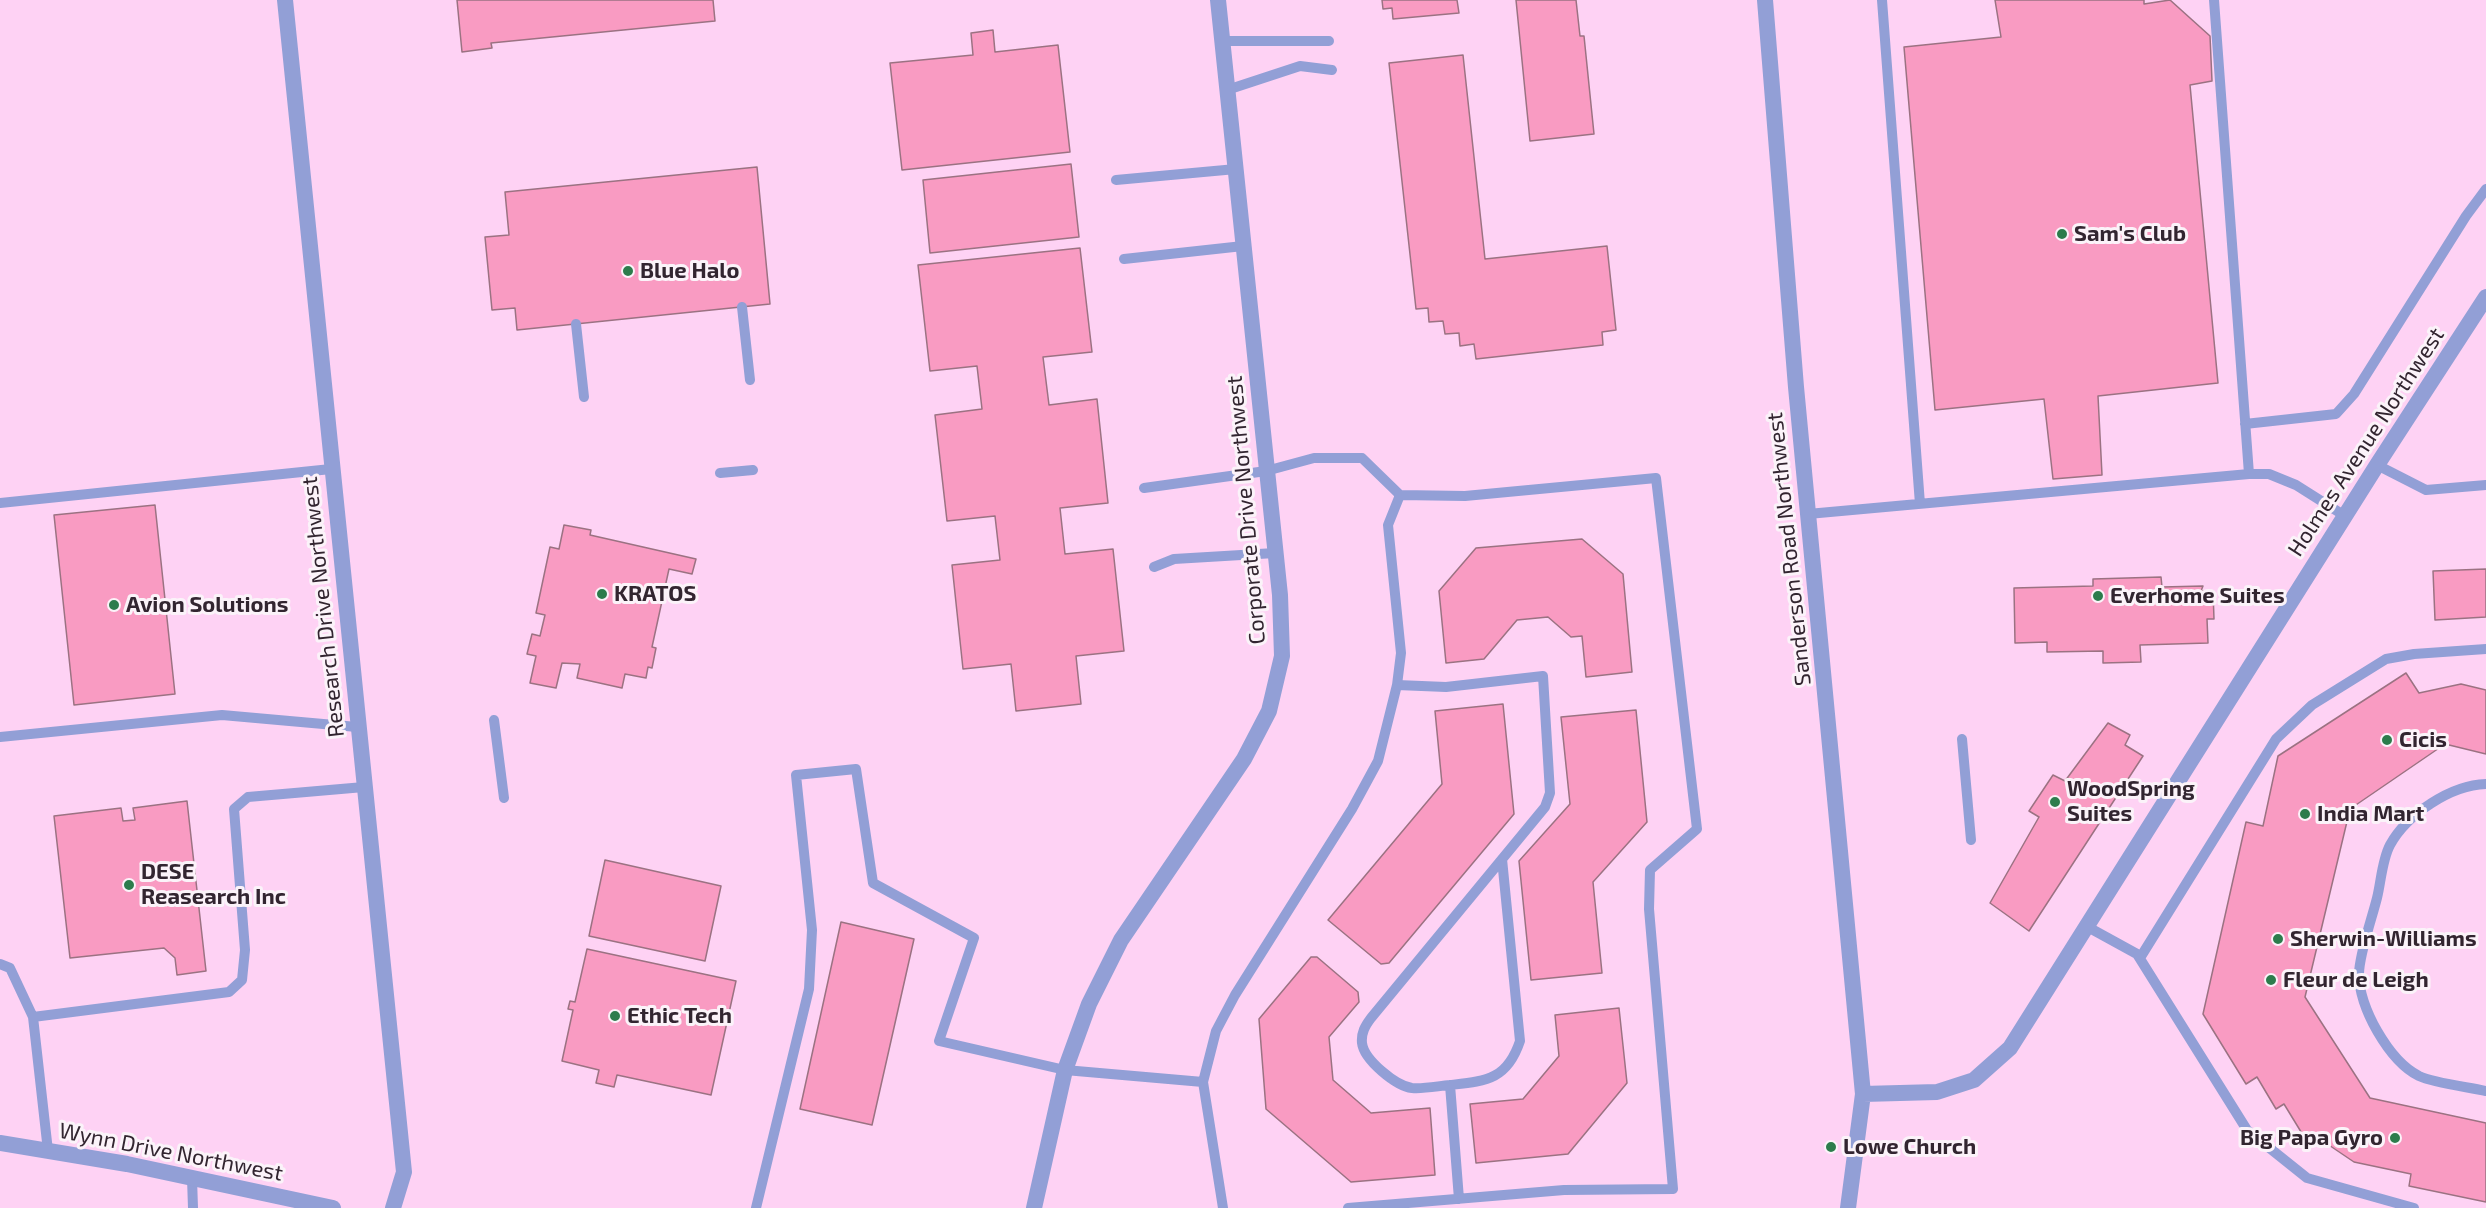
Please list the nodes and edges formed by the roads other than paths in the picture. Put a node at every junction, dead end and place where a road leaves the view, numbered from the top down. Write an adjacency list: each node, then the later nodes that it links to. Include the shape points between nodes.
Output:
1 (285, 0): 22 (street, Research Drive Northwest)
2 (1218, 0): 6 (street, Corporate Drive Northwest)
3 (1765, 0): 32 (street, Sanderson Road Northwest)
4 (1882, 0): 31 (lane)
5 (2214, 0): 20 (lane)
6 (1222, 41): 7 (lane); 9 (street, Corporate Drive Northwest)
7 (1329, 41)
8 (1332, 70): 9 (lane, via 1300,66)
9 (1227, 90): 10 (street, Corporate Drive Northwest)
10 (1236, 170): 11 (lane); 13 (street, Corporate Drive Northwest)
11 (1116, 180)
12 (2486, 189): 20 (lane, via 2354,394 2336,414)
13 (1243, 246): 14 (lane); 24 (street, Corporate Drive Northwest)
14 (1124, 259)
15 (2486, 297): 21 (street, Holmes Avenue Northwest)
16 (742, 307): 18 (lane)
17 (576, 324): 19 (lane)
18 (750, 380)
19 (584, 397)
20 (2245, 424): 26 (lane)
21 (2377, 465): 27 (lane, via 2426,490); 33 (street, Holmes Avenue Northwest)
22 (331, 469): 30 (lane); 39 (street, Research Drive Northwest)
23 (753, 470): 25 (lane)
24 (1266, 471): 28 (lane); 29 (lane, via 1314,458 1362,458); 34 (street, Corporate Drive Northwest)
25 (720, 474)
26 (2249, 474): 31 (lane); 33 (lane, via 2270,474 2296,485)
27 (2486, 485)
28 (1144, 488)
29 (1400, 495): 37 (lane, via 1388,525 1401,653); 59 (lane, via 1465,496 1656,478 1697,829 1650,870 1649,909 1673,1189 1564,1190)
30 (0, 503)
31 (1920, 504): 32 (lane)
32 (1808, 514): 55 (street, Sanderson Road Northwest)
33 (2345, 516): 47 (street, Holmes Avenue Northwest)
34 (1275, 553): 35 (lane, via 1174,559); 51 (street, Corporate Drive Northwest, via 1282,656 1269,711 1244,759 1121,940 1089,1004)
35 (1154, 567)
36 (2486, 649): 48 (lane, via 2386,659 2312,705 2276,739)
37 (1397, 685): 46 (lane, via 1446,687 1543,676 1550,793 1545,807); 52 (lane, via 1378,761 1235,995 1216,1031)
38 (494, 720): 44 (lane)
39 (357, 727): 40 (lane, via 222,715); 43 (street, Research Drive Northwest)
40 (0, 737)
41 (1962, 739): 45 (lane)
42 (2486, 784): 54 (lane, via 2454,790 2409,820 2389,846 2359,973 2364,1003 2397,1059 2420,1076)
43 (364, 787): 50 (lane, via 248,797 234,809 245,950 242,980 229,992); 62 (street, Research Drive Northwest, via 404,1172)
44 (504, 798)
45 (1971, 840)
46 (1502, 860): 53 (lane, via 1520,1041 1511,1061 1487,1081); 53 (lane, via 1362,1032 1362,1046 1368,1059 1390,1077 1411,1088)
47 (2086, 926): 48 (lane); 55 (street, Holmes Avenue Northwest, via 2010,1048 1974,1080 1937,1092)
48 (2140, 958): 68 (lane, via 2247,1130 2307,1178)
49 (0, 964): 50 (lane, via 10,968)
50 (33, 1017): 57 (lane)
51 (1065, 1070): 52 (lane); 63 (lane, via 939,1041 975,938 873,883 856,769 796,775 812,930 809,989); 64 (street, Corporate Drive Northwest)
52 (1203, 1082): 65 (lane)
53 (1450, 1085): 59 (lane)
54 (2486, 1091)
55 (1863, 1094): 67 (street)
56 (0, 1143): 57 (street, Wynn Drive Northwest)
57 (48, 1151): 58 (street, Wynn Drive Northwest)
58 (192, 1178): 60 (lane); 61 (street, Wynn Drive Northwest)
59 (1459, 1199): 66 (lane)
60 (193, 1208)
61 (333, 1208)
62 (393, 1208)
63 (756, 1208)
64 (1034, 1208)
65 (1223, 1208)
66 (1348, 1208)
67 (1848, 1208)
68 (2414, 1208)

